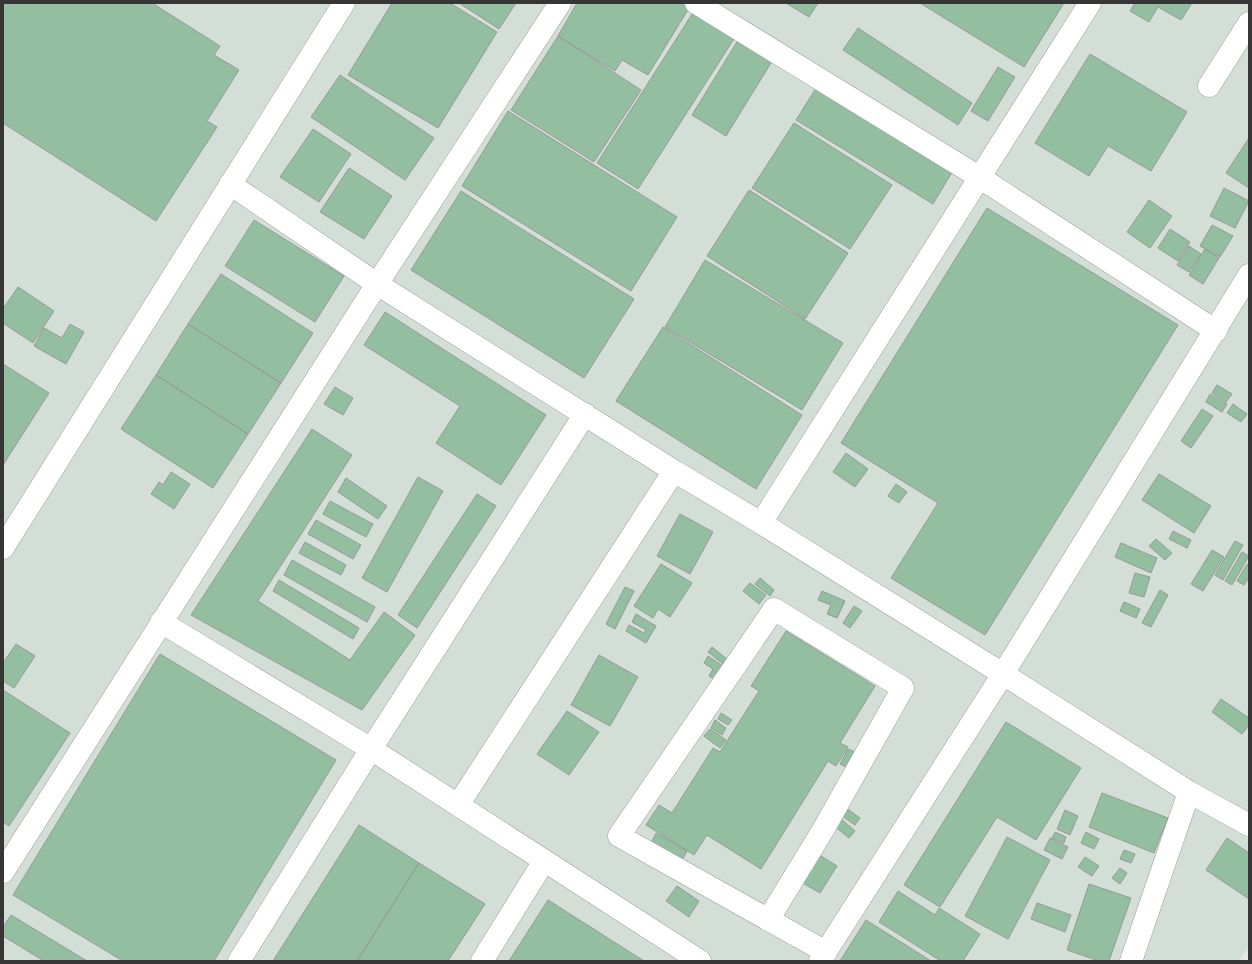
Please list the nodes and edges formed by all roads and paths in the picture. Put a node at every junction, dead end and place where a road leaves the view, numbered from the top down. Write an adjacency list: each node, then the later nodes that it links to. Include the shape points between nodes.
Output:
1 (344, 3): 8 (street)
2 (560, 3): 10 (street)
3 (696, 3): 7 (street)
4 (1090, 3): 7 (street)
5 (1249, 22): 6 (street)
6 (1209, 86)
7 (979, 177): 11 (street); 14 (street)
8 (230, 184): 10 (street); 15 (street)
9 (1249, 275): 11 (street)
10 (377, 284): 12 (street); 16 (street)
11 (1216, 330): 17 (street)
12 (584, 414): 13 (street); 18 (street)
13 (674, 471): 14 (street); 20 (street)
14 (761, 523): 17 (street)
15 (3, 548)
16 (161, 622): 18 (street); 23 (street)
17 (1003, 674): 19 (street); 25 (street)
18 (371, 749): 20 (street); 26 (street)
19 (1189, 792): 21 (street); 29 (street)
20 (458, 805): 22 (street)
21 (1249, 825)
22 (544, 861): 27 (street); 28 (street)
23 (3, 872)
24 (768, 920): 24 (street, via 619,836 774,609 903,688 823,830); 25 (street)
25 (823, 956)
26 (239, 961)
27 (482, 961)
28 (700, 961)
29 (1131, 961)

